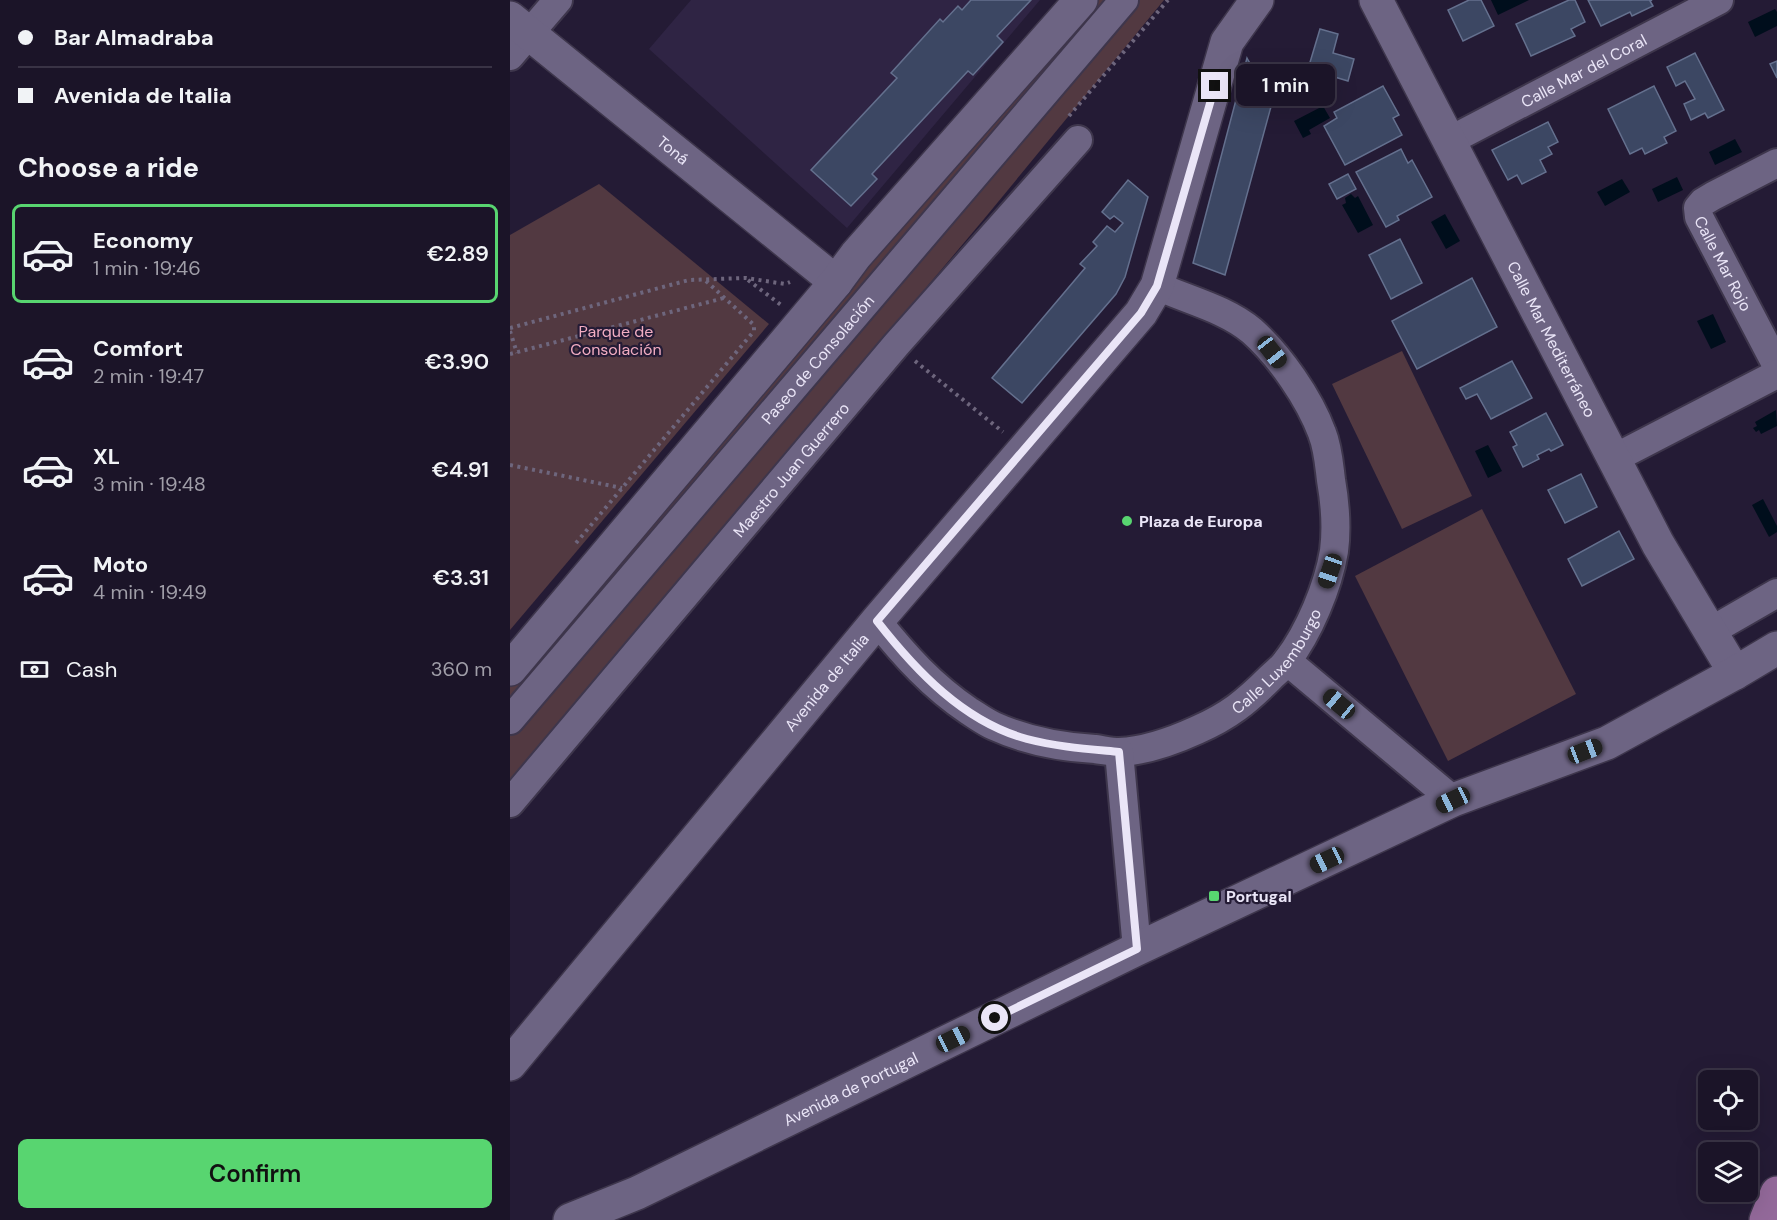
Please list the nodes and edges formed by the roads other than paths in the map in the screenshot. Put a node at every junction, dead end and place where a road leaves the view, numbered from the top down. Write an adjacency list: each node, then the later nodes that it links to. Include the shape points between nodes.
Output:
1 (558, 0): 7 (street)
2 (1081, 0): 11 (street)
3 (1124, 0): 22 (street, Paseo de Consolación)
4 (1257, 0): 12 (street, Avenida de Italia, via 1227,42)
5 (1376, 0): 9 (street, Calle Mar Mediterráneo)
6 (1719, 0): 9 (street, Calle Mar del Coral)
7 (516, 36): 11 (street, Toná)
8 (1078, 140): 25 (street, Maestro Juan Guerrero, via 896,345)
9 (1449, 141): 15 (street, Calle Mar Mediterráneo)
10 (1777, 163): 13 (street, Calle Mar Rojo, via 1713,196 1698,208)
11 (836, 282): 21 (street)
12 (1157, 286): 17 (street, Avenida de Italia, via 1141,313); 20 (street, Calle Luxemburgo, via 1225,314 1251,331 1291,377 1322,434 1334,495 1334,549 1321,596)
13 (1777, 366)
14 (1777, 374): 15 (street)
15 (1613, 459): 18 (street, Calle Mar Mediterráneo)
16 (1777, 593): 18 (street)
17 (877, 621): 23 (street, Calle Luxemburgo, via 932,683 991,725 1026,739); 27 (street, Avenida de Italia)
18 (1711, 631): 19 (street, Calle Mar Mediterráneo)
19 (1760, 660): 24 (street, Avenida de Portugal, via 1607,743)
20 (1287, 661): 23 (street, Calle Luxemburgo, via 1241,706 1214,722 1182,737); 24 (street)
21 (510, 669)
22 (510, 720)
23 (1119, 752): 26 (street)
24 (1453, 800): 26 (street, Avenida de Portugal)
25 (510, 803)
26 (1137, 949): 29 (street, Avenida de Portugal, via 636,1193)
27 (510, 1064)
28 (1777, 1192): 30 (main road)
29 (570, 1220)
30 (1766, 1220)

